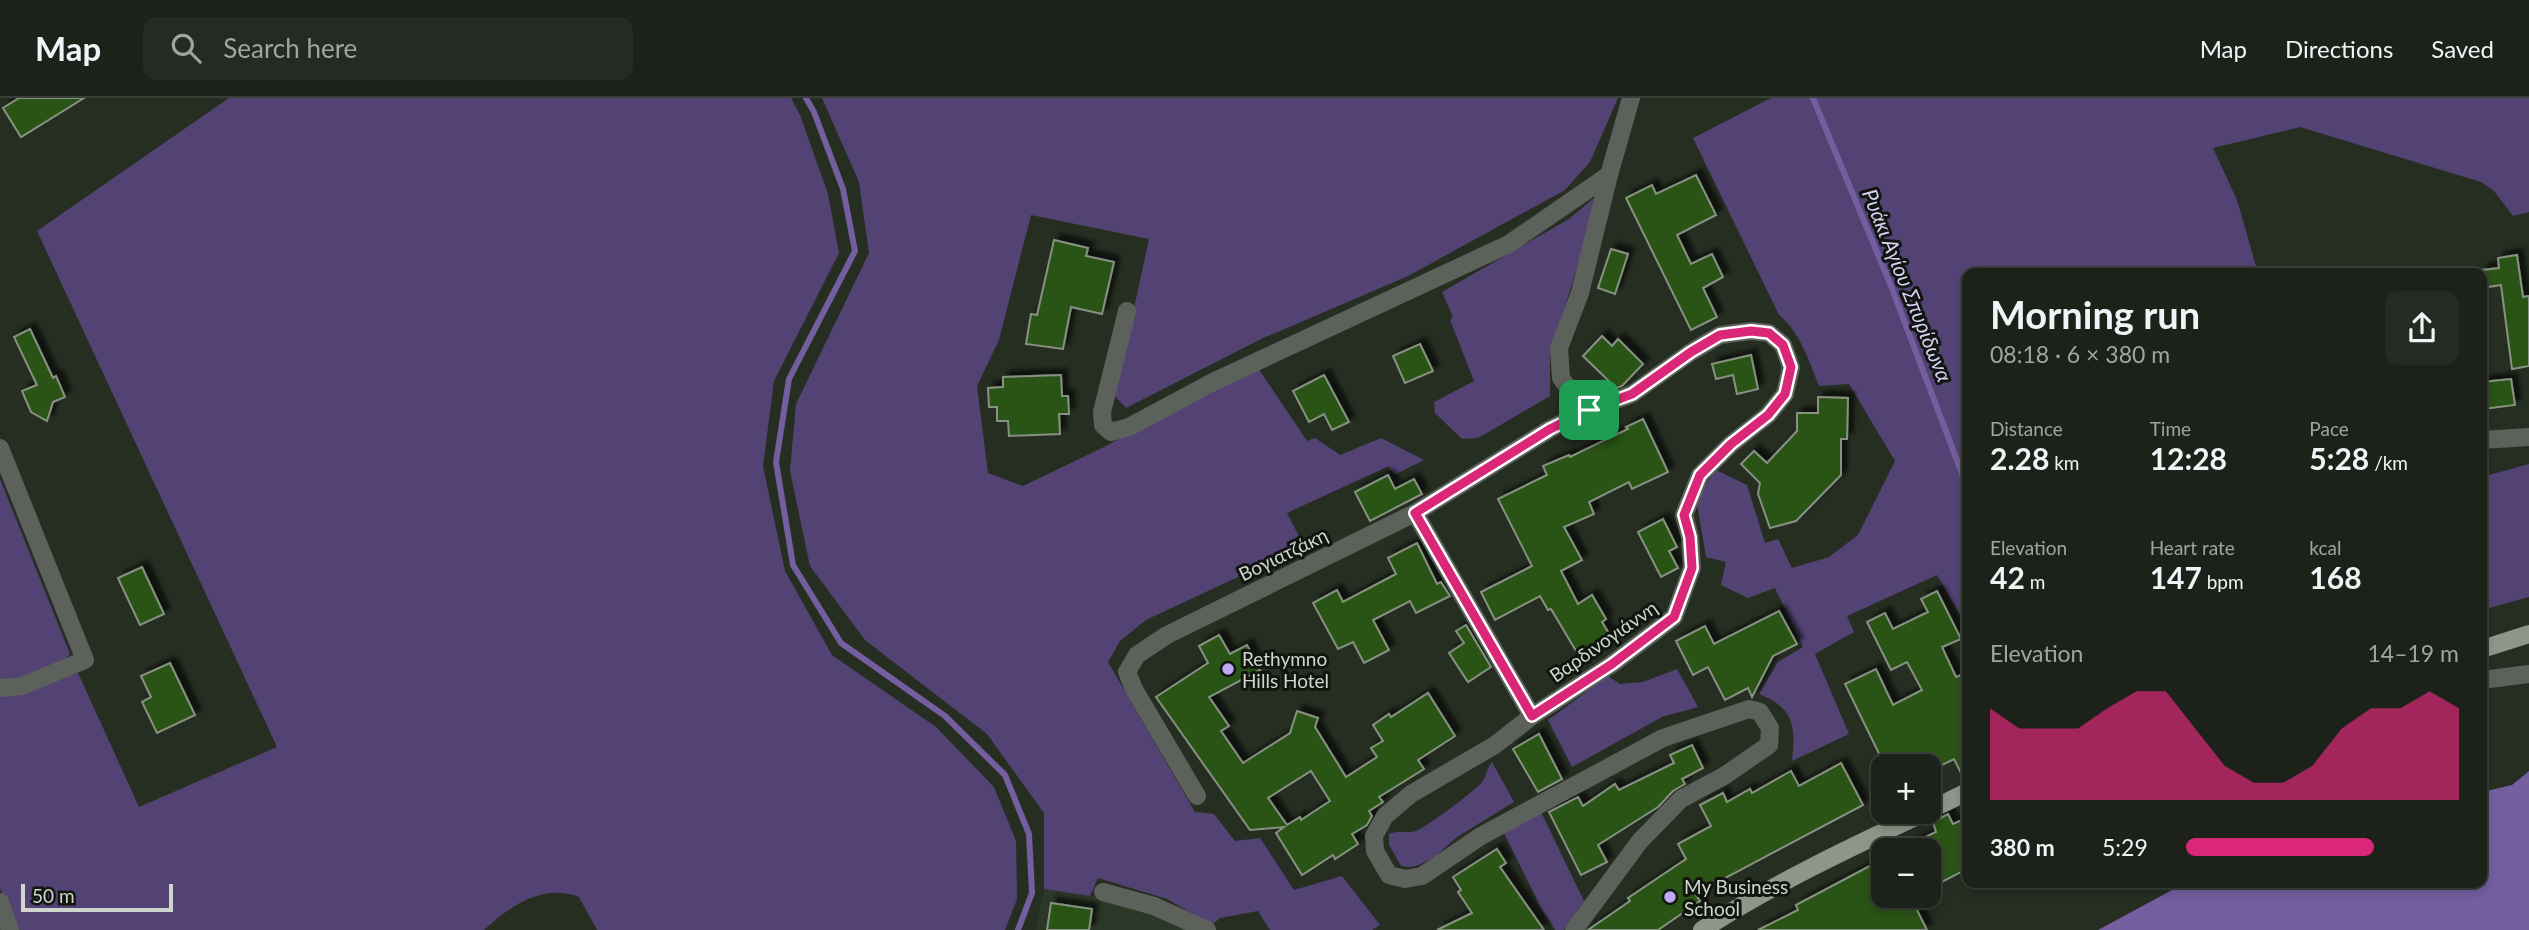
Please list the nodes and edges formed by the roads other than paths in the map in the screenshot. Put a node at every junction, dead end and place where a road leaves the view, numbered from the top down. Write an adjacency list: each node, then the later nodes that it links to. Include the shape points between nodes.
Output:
1 (1630, 98): 2 (street)
2 (1609, 175): 3 (street, via 1509,244 1111,432 1103,425 1102,412); 4 (street, via 1580,293 1559,348 1562,378)
3 (1127, 311)
4 (1589, 410): 8 (street, Βογιατζάκη, via 1550,429); 14 (street, Βαρδινογιάννη, via 1632,394 1720,335 1769,333 1783,345 1791,367 1785,394 1768,415 1700,475 1684,515 1692,568 1674,617)
5 (2529, 437): 6 (street)
6 (2487, 440)
7 (0, 448): 13 (street, via 85,660 22,686)
8 (1415, 513): 14 (street); 16 (street, Βογιατζάκη, via 1207,614 1138,656 1126,673)
9 (2529, 635): 10 (main road)
10 (2487, 648)
11 (2529, 674): 12 (street)
12 (2487, 679)
13 (0, 688)
14 (1532, 716): 23 (street, Βαρδινογιάννη, via 1411,794 1385,816 1374,836 1375,851 1389,875 1405,879 1422,876 1480,836 1663,738 1749,709 1760,712 1770,728 1769,745 1681,799 1640,841)
15 (1962, 794): 17 (main road)
16 (1197, 796)
17 (1941, 804)
18 (1900, 824): 24 (main road, via 1743,903)
19 (1103, 892): 22 (street, via 1154,906)
20 (0, 902): 21 (street)
21 (10, 930)
22 (1207, 930)
23 (1574, 930)
24 (1702, 930)

